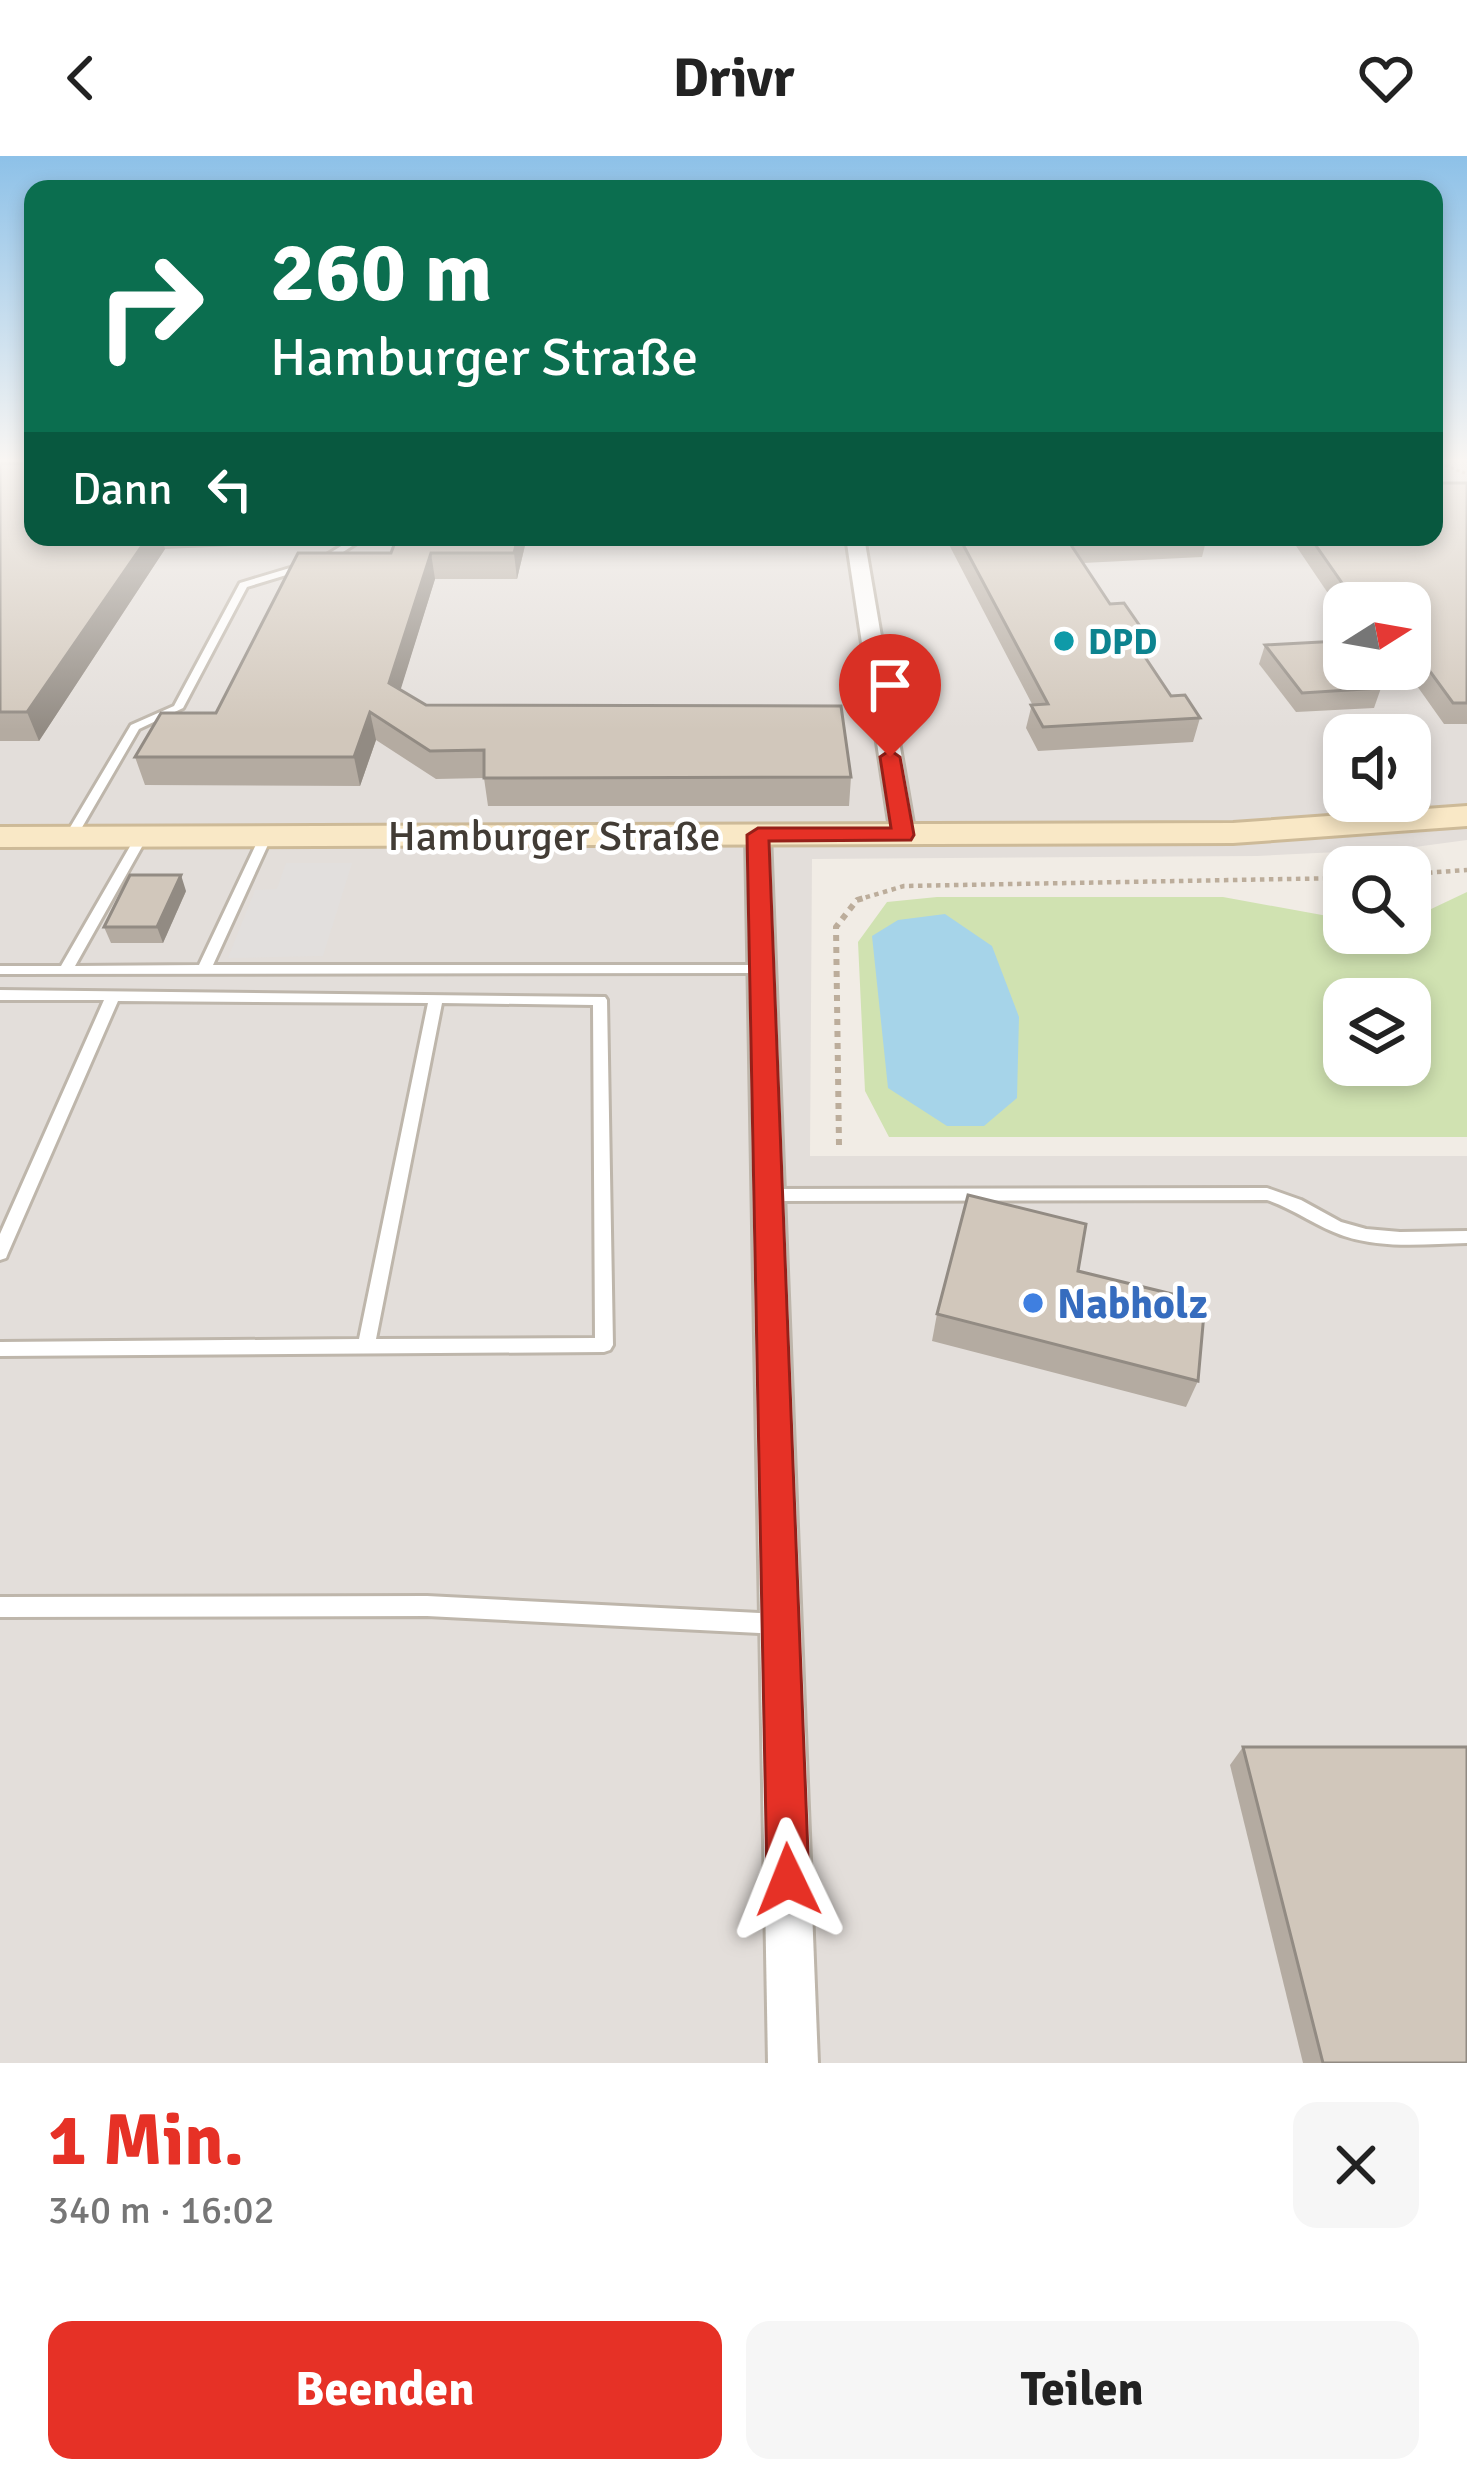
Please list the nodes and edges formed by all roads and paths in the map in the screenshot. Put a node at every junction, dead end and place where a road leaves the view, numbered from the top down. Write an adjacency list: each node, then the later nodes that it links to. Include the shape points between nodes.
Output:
1 (337, 552): 7 (lane, via 243,585 178,708 135,727)
2 (857, 552): 5 (street)
3 (1467, 816): 5 (street, Hamburger Straße, via 1256,833)
4 (758, 835): 5 (street, Hamburger Straße); 9 (street, Hamburger Straße); 15 (street)
5 (903, 835)
6 (0, 836): 7 (street, Hamburger Straße)
7 (71, 836): 8 (street, Hamburger Straße)
8 (142, 836): 9 (street, Hamburger Straße); 14 (lane)
9 (266, 836): 13 (lane)
10 (1467, 870): 11 (path)
11 (1431, 873)
12 (1323, 878): 20 (path, via 904,886 857,900 836,927)
13 (206, 968): 14 (lane); 15 (lane)
14 (66, 969): 16 (lane)
15 (763, 969): 21 (street)
16 (0, 970)
17 (0, 994): 18 (lane)
18 (113, 996): 19 (lane); 23 (lane)
19 (436, 999): 24 (lane); 24 (lane, via 600,1000 604,1345)
20 (839, 1145)
21 (769, 1195): 22 (lane, via 1267,1194 1302,1203 1338,1228); 27 (street)
22 (1467, 1237)
23 (0, 1252)
24 (366, 1347): 25 (lane)
25 (0, 1349)
26 (0, 1607): 27 (lane, via 427,1606)
27 (780, 1624): 28 (street)
28 (793, 2063)

